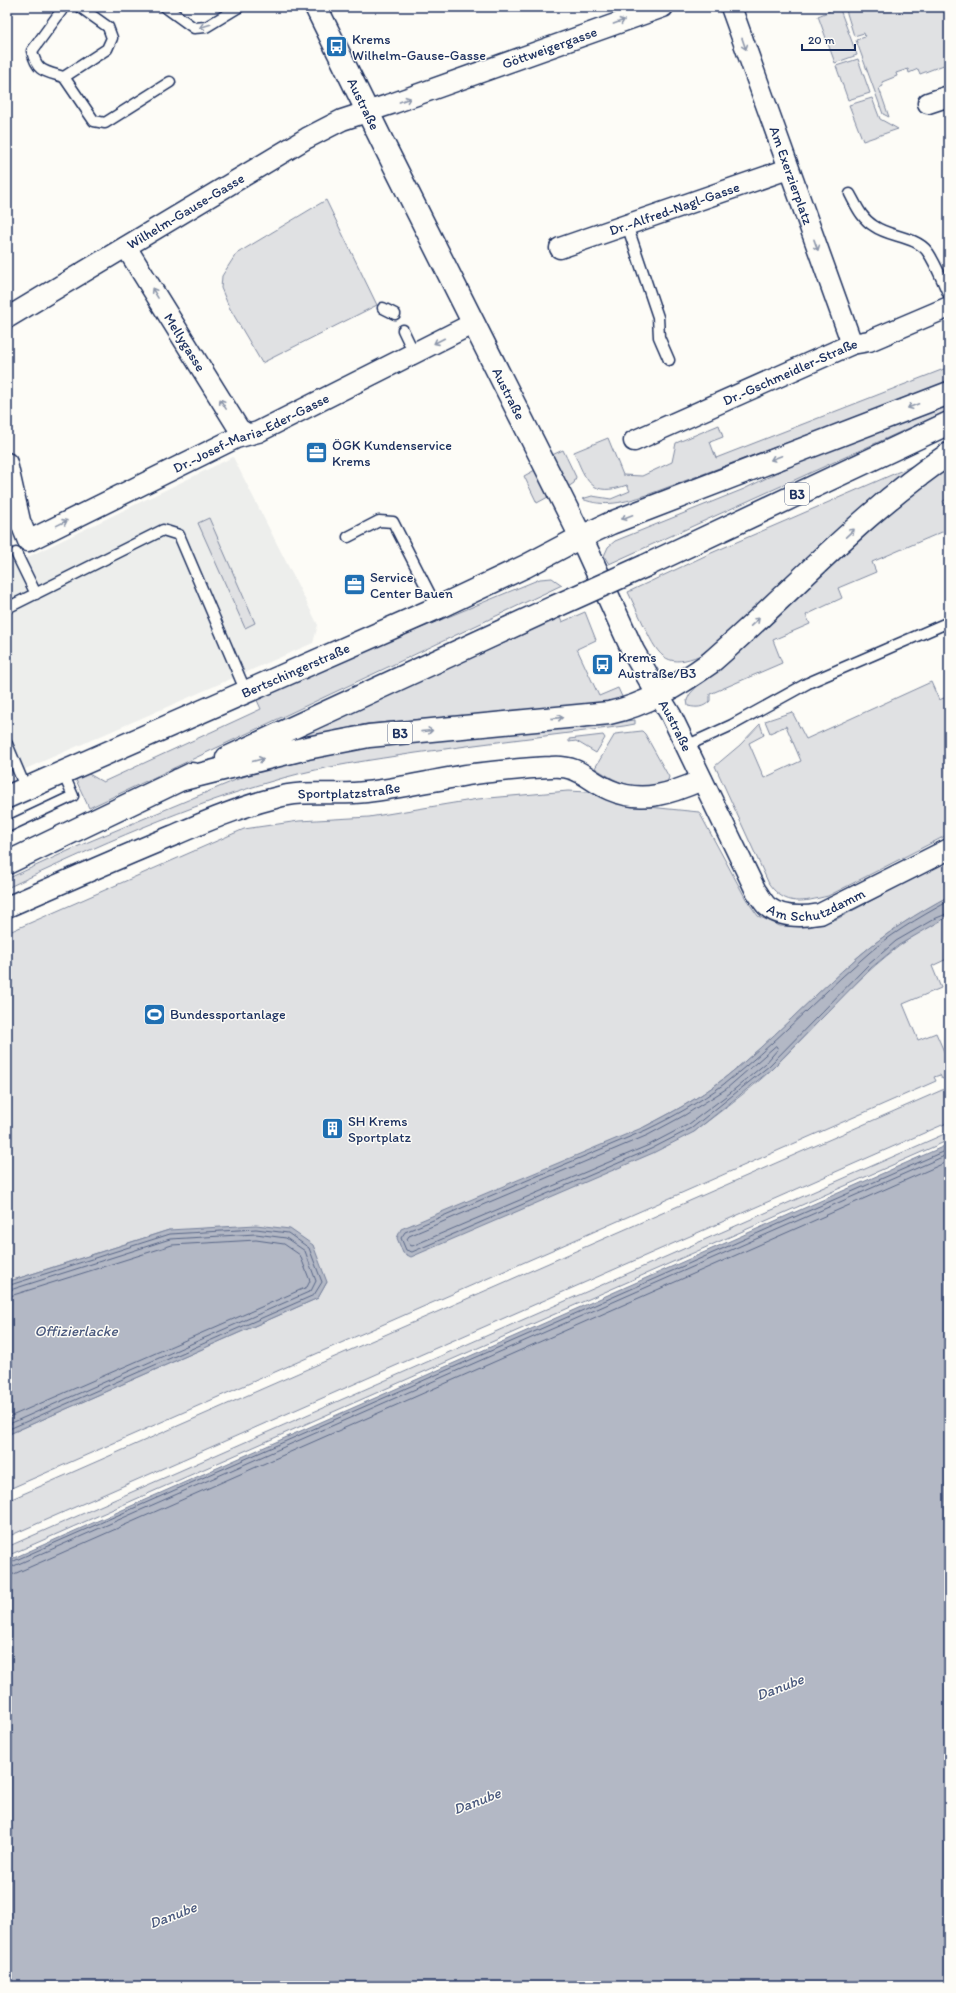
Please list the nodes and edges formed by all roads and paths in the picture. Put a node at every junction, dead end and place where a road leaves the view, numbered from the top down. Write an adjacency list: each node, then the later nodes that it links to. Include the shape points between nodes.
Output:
1 (64, 7): 8 (lane, via 32,51 35,64 45,72)
2 (80, 7): 8 (lane, via 108,27 112,38 107,49)
3 (165, 7): 4 (lane, one-way to 3, via 206,27 194,28)
4 (239, 7)
5 (316, 7): 12 (main road, Austraße)
6 (662, 7): 12 (street, Göttweigergasse, one-way to 6)
7 (731, 7): 13 (street, Am Exerzierplatz, one-way to 13)
8 (64, 77): 9 (lane, via 94,121 105,123)
9 (170, 82)
10 (949, 96): 11 (street)
11 (928, 103)
12 (368, 112): 16 (street, Wilhelm-Gause-Gasse, via 342,120 308,138); 23 (main road, Austraße)
13 (788, 169): 15 (street, Dr.-Alfred-Nagl-Gasse); 25 (street, Am Exerzierplatz, one-way to 25)
14 (850, 194): 18 (lane, via 861,215 874,226 910,240 926,250)
15 (627, 225): 17 (street, Dr.-Alfred-Nagl-Gasse); 27 (lane, via 658,317 660,337)
16 (126, 247): 22 (street, Wilhelm-Gause-Gasse); 30 (street, Mellygasse, one-way to 16, via 239,428)
17 (560, 248)
18 (949, 295)
19 (949, 307): 25 (street, Dr.-Gschmeidler-Straße, via 869,341)
20 (383, 308): 21 (lane)
21 (396, 314)
22 (7, 318)
23 (474, 323): 26 (street, Dr.-Josef-Maria-Eder-Gasse, one-way to 26); 36 (main road, Austraße)
24 (403, 330): 26 (lane)
25 (852, 344): 32 (street, Dr.-Gschmeidler-Straße)
26 (414, 353): 30 (street, Dr.-Josef-Maria-Eder-Gasse, via 258,432)
27 (669, 360)
28 (949, 392): 36 (main road, Bertschingerstraße, one-way to 36, via 611,523)
29 (949, 423): 38 (main road, B3)
30 (247, 434): 37 (street, Dr.-Josef-Maria-Eder-Gasse, one-way to 30)
31 (949, 440): 38 (main road, B3)
32 (634, 441)
33 (949, 454): 44 (main road, one-way to 33, via 690,678 710,663 871,513 923,471)
34 (7, 463): 37 (street, via 20,521)
35 (348, 536): 41 (lane, via 379,521 393,522)
36 (581, 537): 41 (main road, Bertschingerstraße); 44 (main road, Austraße, via 633,651)
37 (22, 547): 39 (lane)
38 (645, 566): 48 (main road, B3, bridge)
39 (36, 594): 40 (lane); 43 (lane, via 163,530 179,535)
40 (7, 608)
41 (437, 608): 43 (main road, Bertschingerstraße)
42 (949, 622): 46 (lane, via 808,683)
43 (246, 692): 47 (main road, Bertschingerstraße)
44 (658, 694): 46 (street, Austraße); 48 (main road, B3, one-way to 44, via 307,748 369,736 609,713 633,707)
45 (7, 744): 50 (lane)
46 (686, 746): 49 (street, Austraße)
47 (63, 773): 50 (main road, Bertschingerstraße); 51 (lane, via 73,796)
48 (180, 780): 53 (main road, B3)
49 (702, 780): 52 (street, Am Schutzdamm, via 756,891 767,906 783,914 804,917 820,914); 54 (street, Sportplatzstraße, via 656,796 630,796 610,790 570,767 552,767 474,774 364,792 298,793 228,813)
50 (17, 793)
51 (7, 827)
52 (949, 849)
53 (7, 863)
54 (7, 907)

